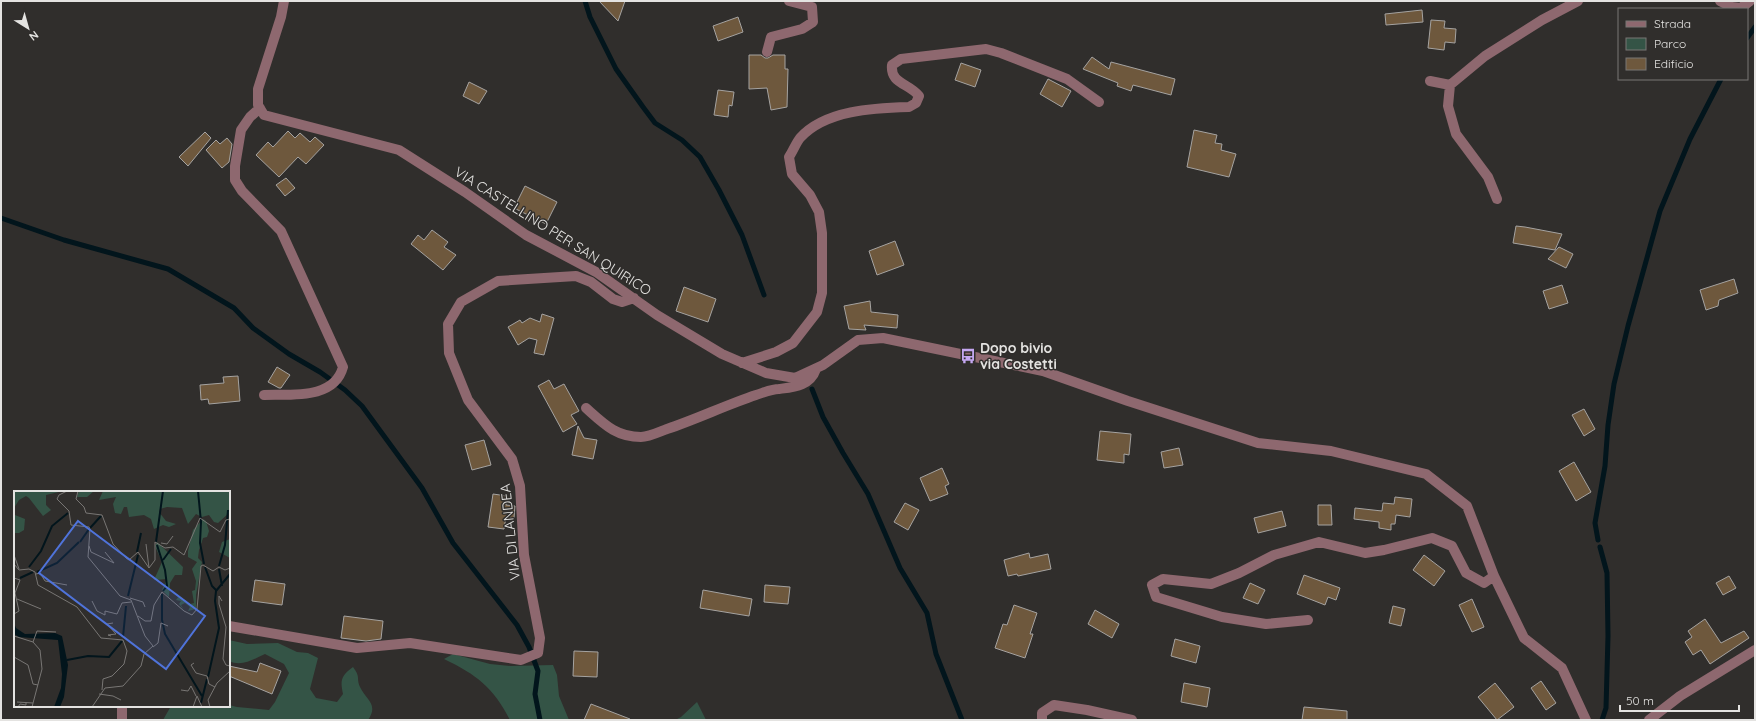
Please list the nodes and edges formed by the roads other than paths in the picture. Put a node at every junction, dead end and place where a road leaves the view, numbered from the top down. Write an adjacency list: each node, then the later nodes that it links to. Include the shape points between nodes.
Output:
1 (284, 1): 10 (street, via 258,88)
2 (789, 1): 6 (street, via 812,7 813,22 802,29 771,37)
3 (1578, 1): 8 (street, via 1485,56)
4 (1720, 1): 5 (street, via 1741,8)
5 (1750, 1)
6 (767, 52)
7 (1430, 81): 8 (street)
8 (1450, 85): 11 (street, via 1448,106 1456,134 1488,177)
9 (1099, 102): 13 (street, via 1067,79 1001,52 986,49 901,59 892,65 896,80 913,89 919,96 916,102 909,108 853,111 816,125 800,138 789,157 792,174 810,195 819,212 822,233 822,293 817,312 793,343 776,352)
10 (260, 108): 12 (street, VIA CASTELLINO PER SAN QUIRICO, via 264,115 399,150 526,235 596,272); 15 (street, via 241,130 234,180 281,232 343,367 340,377 316,393)
11 (1497, 198)
12 (634, 298): 13 (street, VIA CASTELLINO PER SAN QUIRICO, via 708,346); 19 (street, VIA DI LANDEA, via 622,302 612,299 590,282 576,276 498,281 461,302 448,324 448,353 468,400 512,459 520,486 524,556 540,638 538,653 521,660 410,643 357,648)
13 (742, 363): 14 (street, VIA CASTELLINO PER SAN QUIRICO, via 766,373 795,378)
14 (816, 368): 16 (street, via 815,373 804,384 793,388 776,389 745,399 643,437 628,436 610,429); 17 (street, VIA CASTELLINO PER SAN QUIRICO, via 858,340 883,338 1043,371 1258,443 1331,451 1426,474 1468,506)
15 (264, 395)
16 (586, 408)
17 (1494, 576): 18 (street, via 1484,583 1478,580 1466,572 1452,546 1432,538 1365,552 1319,542 1274,555 1211,584 1163,579 1152,585 1156,597 1222,617 1266,624); 25 (street, VIA CASTELLINO PER SAN QUIRICO, via 1524,638 1562,668)
18 (1308, 620)
19 (230, 626)
20 (1755, 650): 26 (street, via 1680,696)
21 (122, 707): 22 (street)
22 (122, 720)
23 (1042, 720): 24 (street, via 1042,714 1054,705)
24 (1132, 720)
25 (1586, 720)
26 (1649, 720)

